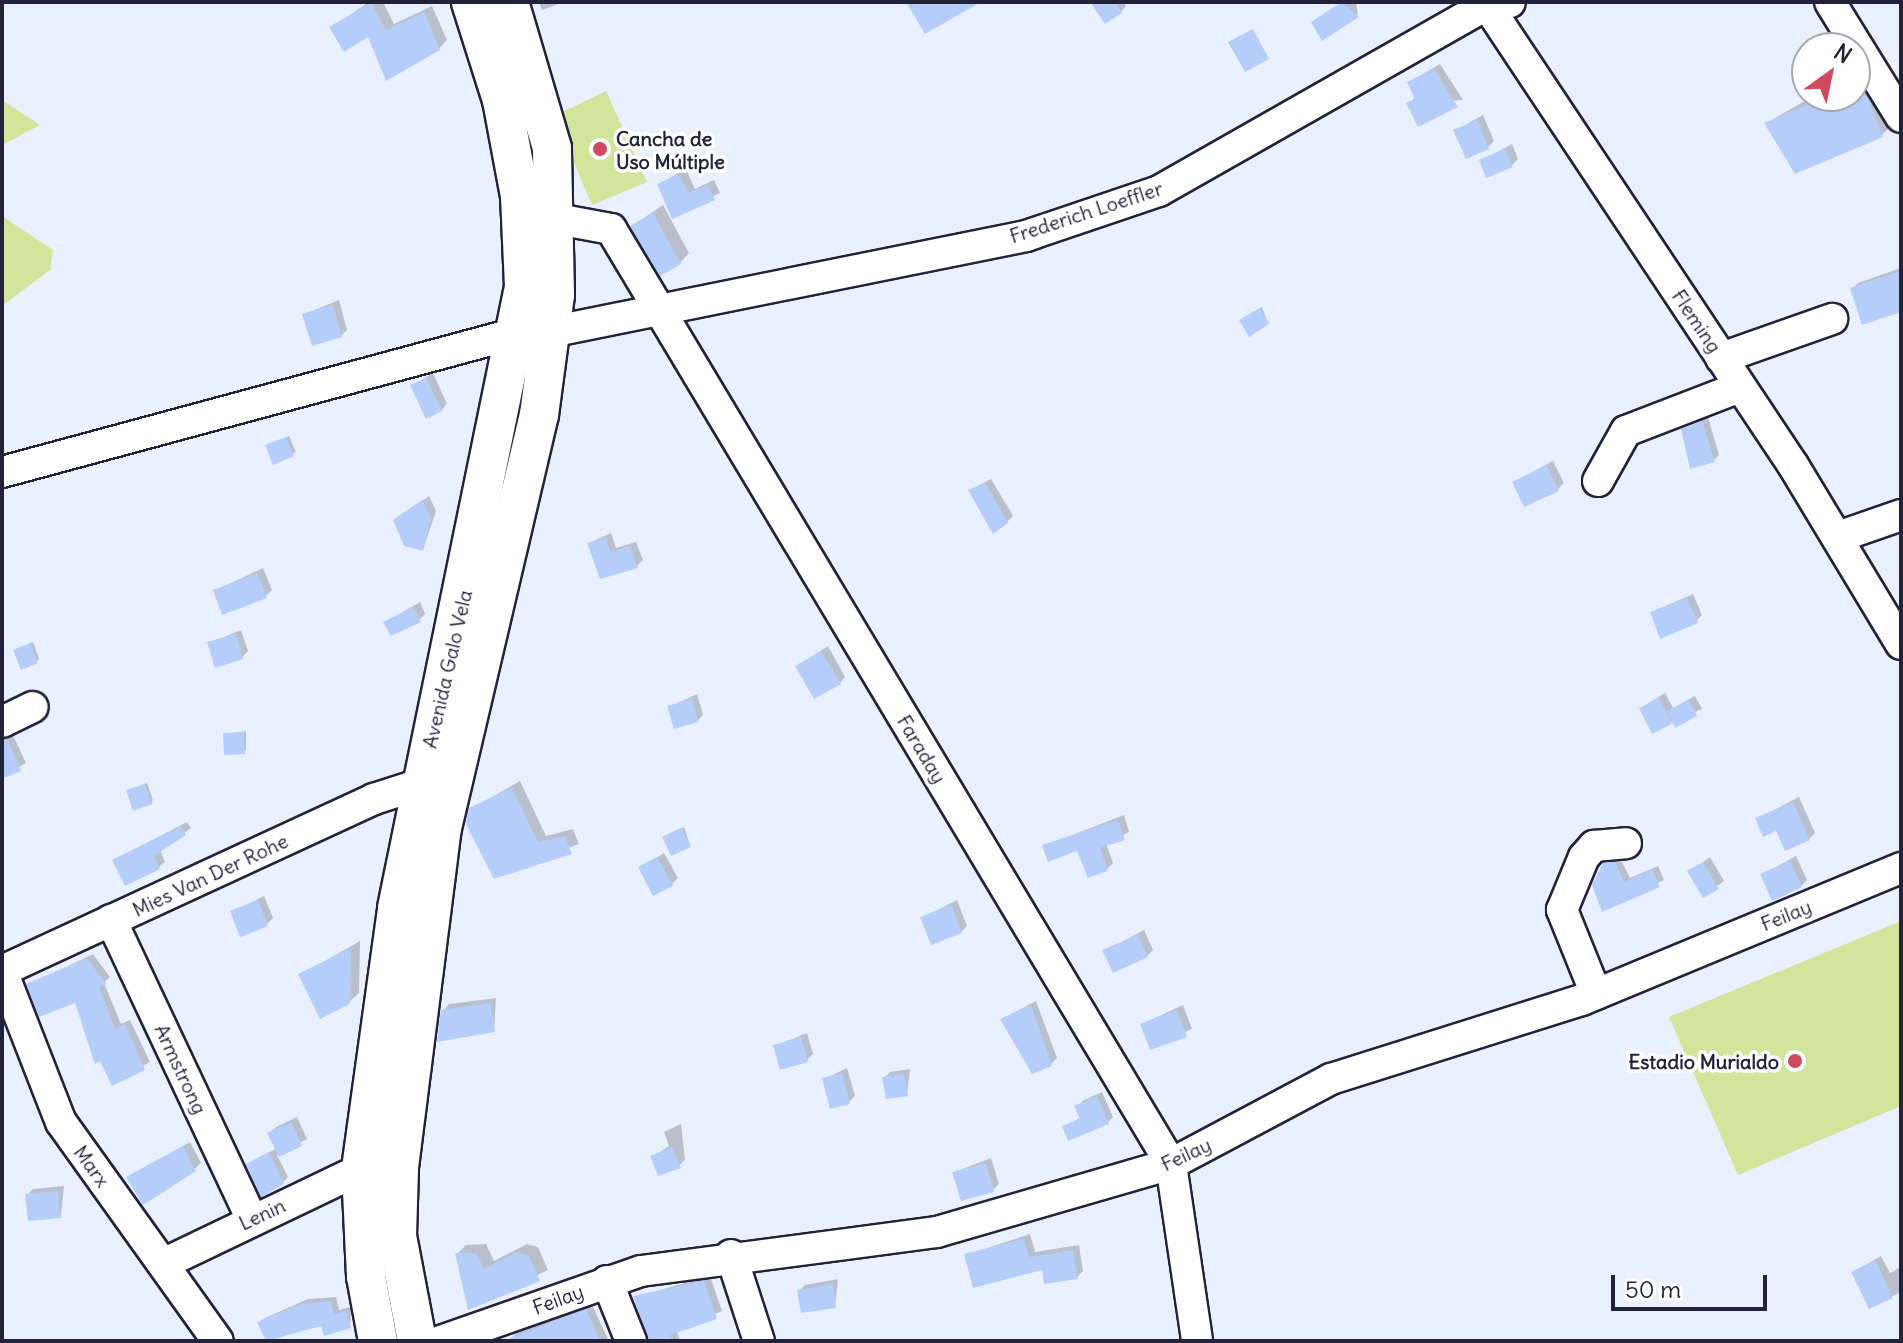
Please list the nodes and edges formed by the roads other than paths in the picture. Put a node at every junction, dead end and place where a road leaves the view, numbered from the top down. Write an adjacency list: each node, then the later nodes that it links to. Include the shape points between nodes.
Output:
1 (471, 2): 9 (main road, Avenida Galo Vela, via 502,100 520,196)
2 (509, 2): 6 (main road, Avenida Galo Vela, via 545,113)
3 (1830, 2): 5 (street)
4 (1494, 3): 7 (street, Frederich Loeffler, via 1159,191 1026,236); 10 (street, Fleming)
5 (1901, 117)
6 (557, 219): 7 (street, Faraday, via 611,229); 9 (main road, Avenida Galo Vela)
7 (658, 309): 9 (street, Frederich Loeffler); 25 (street, Faraday)
8 (1832, 319): 10 (street)
9 (535, 332): 12 (street, Frederich Loeffler); 19 (main road, Avenida Galo Vela, via 539,415)
10 (1721, 358): 11 (street, Fleming)
11 (1740, 387): 13 (street, via 1626,431); 15 (street, Fleming)
12 (2, 472)
13 (1598, 481)
14 (1901, 515): 15 (street)
15 (1838, 537): 16 (street, Fleming)
16 (1901, 644)
17 (33, 707): 18 (street)
18 (2, 722)
19 (437, 779): 22 (street, Mies Van Der Rohe); 26 (main road, Avenida Galo Vela); 33 (main road, Avenida Galo Vela, via 399,1167 397,1236)
20 (1626, 843): 24 (street, via 1594,846 1584,857 1562,910)
21 (1901, 868): 24 (street, Feilay)
22 (111, 920): 23 (street, Mies Van Der Rohe); 27 (street, Armstrong)
23 (2, 971): 29 (street, Marx, via 61,1122)
24 (1596, 994): 25 (street, Feilay, via 1331,1079)
25 (1171, 1164): 28 (street, Feilay, via 937,1232); 37 (street, Faraday)
26 (361, 1169): 27 (street, Lenin); 32 (main road, Avenida Galo Vela, via 364,1264)
27 (251, 1218): 29 (street, Lenin)
28 (731, 1255): 30 (street, Feilay); 36 (street)
29 (165, 1263): 31 (street, Marx)
30 (607, 1281): 34 (street, Feilay); 35 (street)
31 (218, 1341)
32 (378, 1341)
33 (417, 1341)
34 (441, 1341)
35 (631, 1341)
36 (759, 1341)
37 (1197, 1341)

